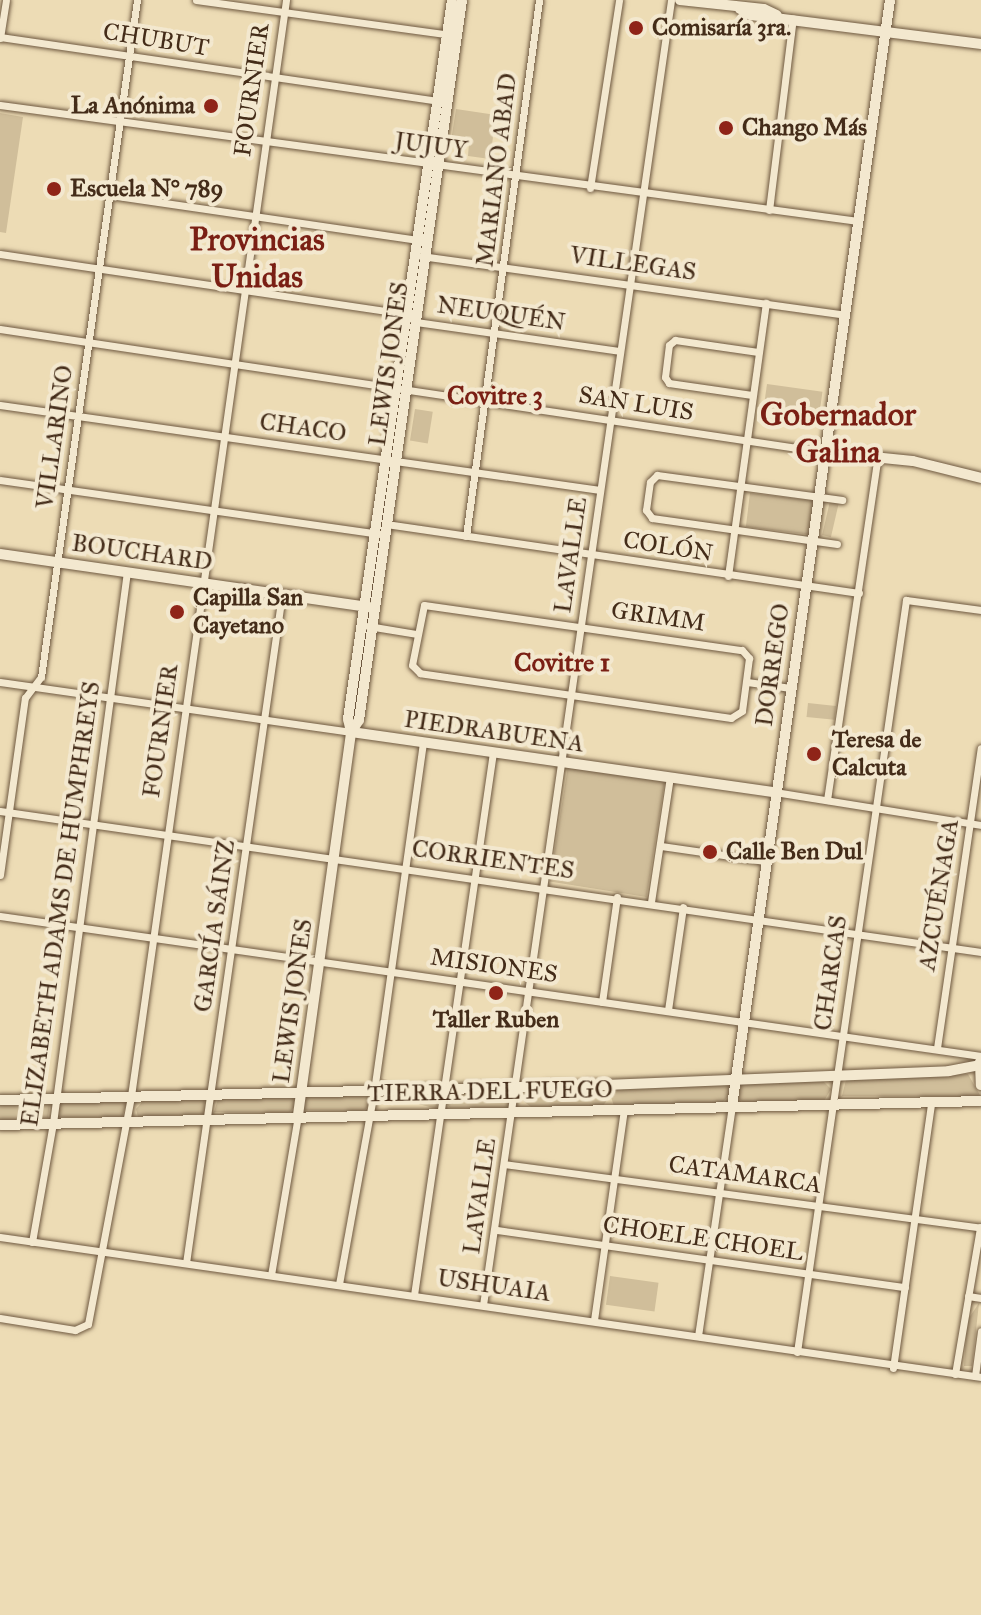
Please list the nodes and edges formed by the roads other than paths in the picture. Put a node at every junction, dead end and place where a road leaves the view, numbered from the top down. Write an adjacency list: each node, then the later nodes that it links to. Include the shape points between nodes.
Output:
1 (6, 0): 17 (street)
2 (137, 0): 19 (street, VILLARINO)
3 (196, 0): 13 (street)
4 (286, 0): 13 (street, FOURNIER)
5 (452, 0): 16 (street, LEWIS JONES)
6 (462, 0): 16 (street, LEWIS JONES)
7 (539, 0): 26 (street, MARIANO ABAD)
8 (619, 0): 27 (street)
9 (671, 0): 29 (street, LAVALLE)
10 (680, 0): 12 (street)
11 (890, 0): 15 (street, DORREGO)
12 (764, 8): 14 (street)
13 (283, 12): 16 (street); 20 (street, FOURNIER)
14 (793, 17): 15 (street); 30 (street)
15 (885, 31): 18 (street); 32 (street, DORREGO)
16 (452, 35): 21 (street, LEWIS JONES)
17 (0, 38): 19 (street, CHUBUT)
18 (981, 44)
19 (129, 57): 20 (street, CHUBUT); 23 (street, VILLARINO)
20 (274, 78): 21 (street, CHUBUT); 24 (street, FOURNIER)
21 (442, 102): 25 (street, LEWIS JONES)
22 (0, 105): 23 (street, JUJUY)
23 (120, 123): 24 (street, JUJUY); 28 (street, VILLARINO)
24 (264, 144): 25 (street, JUJUY); 31 (street, FOURNIER)
25 (432, 166): 26 (street, JUJUY); 33 (street, LEWIS JONES)
26 (514, 178): 27 (street, JUJUY); 36 (street, MARIANO ABAD)
27 (590, 188): 29 (street, JUJUY)
28 (110, 195): 31 (street); 37 (street, VILLARINO)
29 (643, 195): 30 (street, JUJUY); 38 (street, LAVALLE)
30 (769, 210): 32 (street, JUJUY)
31 (255, 216): 33 (street); 39 (street, FOURNIER)
32 (858, 221): 42 (street, DORREGO)
33 (422, 240): 35 (street, LEWIS JONES)
34 (0, 254): 37 (street, NEUQUÉN)
35 (420, 255): 36 (street, VILLEGAS); 41 (street, LEWIS JONES); 43 (street, LEWIS JONES)
36 (505, 267): 38 (street, VILLEGAS); 45 (street, MARIANO ABAD)
37 (99, 269): 39 (street, NEUQUÉN); 46 (street, VILLARINO)
38 (629, 283): 40 (street, VILLEGAS); 47 (street, LAVALLE)
39 (245, 292): 41 (street, NEUQUÉN); 49 (street, FOURNIER)
40 (766, 303): 42 (street, VILLEGAS); 48 (street)
41 (406, 314): 43 (street, NEUQUÉN); 50 (street, LEWIS JONES)
42 (845, 315): 58 (street, DORREGO)
43 (416, 322): 45 (street, NEUQUÉN); 50 (street, LEWIS JONES)
44 (0, 329): 46 (street, SAN LUIS)
45 (495, 334): 47 (street, NEUQUÉN); 52 (street, MARIANO ABAD)
46 (89, 342): 49 (street, SAN LUIS); 54 (street, VILLARINO)
47 (619, 351): 55 (street, LAVALLE)
48 (758, 352): 51 (street); 51 (street, via 675,340 666,367 669,383)
49 (233, 366): 50 (street, SAN LUIS); 56 (street, FOURNIER)
50 (400, 388): 52 (street, SAN LUIS); 59 (street, LEWIS JONES)
51 (752, 395): 57 (street)
52 (485, 402): 55 (street, SAN LUIS); 61 (street, MARIANO ABAD)
53 (0, 405): 54 (street, CHACO)
54 (78, 417): 56 (street, CHACO); 65 (street, VILLARINO)
55 (609, 420): 57 (street, SAN LUIS); 66 (street, LAVALLE)
56 (223, 437): 59 (street, CHACO); 69 (street, FOURNIER)
57 (747, 441): 58 (street, SAN LUIS); 64 (street)
58 (824, 452): 60 (street, SAN LUIS); 67 (street, DORREGO)
59 (390, 459): 61 (street, CHACO); 70 (street, LEWIS JONES)
60 (877, 460): 62 (street, SAN LUIS, via 913,461); 82 (street)
61 (477, 469): 66 (street, CHACO); 72 (street, MARIANO ABAD)
62 (981, 478)
63 (0, 480): 65 (street, COLÓN)
64 (740, 488): 67 (street); 71 (street); 71 (street, via 653,477 648,515)
65 (67, 489): 69 (street, COLÓN); 77 (street, VILLARINO)
66 (600, 490): 76 (street, LAVALLE)
67 (818, 498): 68 (street); 73 (street, DORREGO)
68 (842, 500)
69 (212, 513): 70 (street, COLÓN); 80 (street, FOURNIER)
70 (380, 529): 72 (street, COLÓN); 84 (street, LEWIS JONES)
71 (735, 531): 73 (street); 79 (street)
72 (466, 536): 76 (street, COLÓN)
73 (811, 541): 74 (street); 81 (street, DORREGO)
74 (837, 544)
75 (0, 554): 77 (street, BOUCHARD)
76 (591, 555): 79 (street, COLÓN); 87 (street, LAVALLE)
77 (57, 562): 78 (street, BOUCHARD); 91 (street, VILLARINO, via 41,677)
78 (127, 571): 80 (street, BOUCHARD); 94 (street, ELIZABETH ADAMS DE HUMPHREYS)
79 (728, 576): 81 (street, COLÓN)
80 (203, 581): 83 (street, BOUCHARD); 95 (street, FOURNIER)
81 (805, 588): 82 (street, COLÓN); 92 (street, DORREGO)
82 (859, 593): 104 (street)
83 (282, 594): 84 (street, BOUCHARD); 96 (street, GARCÍA SÁINZ)
84 (369, 607): 86 (street, LEWIS JONES)
85 (981, 610): 105 (street, CHARCAS, via 906,600)
86 (367, 626): 88 (street); 97 (street, LEWIS JONES)
87 (581, 626): 88 (street, GRIMM, via 424,605); 90 (street, GRIMM, via 742,650 749,658); 93 (street, LAVALLE)
88 (417, 634): 93 (street, via 412,665 420,673)
89 (0, 682): 91 (street, PIEDRABUENA)
90 (747, 682): 92 (street); 93 (street, via 742,711 731,718)
91 (33, 688): 94 (street, PIEDRABUENA); 106 (street, VILLARINO, via 25,698)
92 (791, 688): 103 (street, DORREGO)
93 (572, 695): 101 (street, LAVALLE)
94 (109, 696): 95 (street, PIEDRABUENA); 108 (street, ELIZABETH ADAMS DE HUMPHREYS)
95 (184, 706): 96 (street, PIEDRABUENA); 110 (street, FOURNIER)
96 (265, 716): 97 (street, PIEDRABUENA); 111 (street, GARCÍA SÁINZ)
97 (351, 732): 98 (street, PIEDRABUENA); 113 (street, LEWIS JONES)
98 (423, 741): 100 (street, PIEDRABUENA); 115 (street)
99 (981, 748): 107 (street, AZCUÉNAGA)
100 (493, 752): 101 (street, PIEDRABUENA); 117 (street)
101 (562, 762): 102 (street, PIEDRABUENA); 118 (street, LAVALLE)
102 (670, 777): 103 (street, PIEDRABUENA); 112 (street)
103 (775, 792): 104 (street, PIEDRABUENA); 114 (street, DORREGO)
104 (827, 800): 105 (street, PIEDRABUENA)
105 (875, 811): 107 (street, PIEDRABUENA); 125 (street, CHARCAS)
106 (4, 812): 108 (street, CORRIENTES); 116 (street, VILLARINO)
107 (969, 823): 109 (street, PIEDRABUENA); 127 (street, AZCUÉNAGA)
108 (90, 824): 110 (street, CORRIENTES); 124 (street, ELIZABETH ADAMS DE HUMPHREYS)
109 (981, 825)
110 (166, 835): 111 (street, CORRIENTES); 126 (street, FOURNIER)
111 (245, 845): 113 (street, CORRIENTES); 128 (street, GARCÍA SÁINZ)
112 (661, 846): 114 (street); 120 (street)
113 (333, 858): 115 (street, CORRIENTES); 130 (street, LEWIS JONES)
114 (765, 861): 123 (street, DORREGO)
115 (403, 868): 117 (street, CORRIENTES); 131 (street)
116 (0, 875)
117 (473, 878): 118 (street, CORRIENTES); 132 (street)
118 (545, 887): 119 (street, CORRIENTES); 133 (street, LAVALLE)
119 (617, 897): 120 (street, CORRIENTES); 134 (street)
120 (651, 902): 121 (street, CORRIENTES)
121 (683, 907): 123 (street, CORRIENTES); 135 (street)
122 (0, 916): 124 (street, MISIONES)
123 (756, 918): 125 (street, CORRIENTES); 136 (street, DORREGO)
124 (76, 928): 126 (street, MISIONES); 149 (street, ELIZABETH ADAMS DE HUMPHREYS)
125 (857, 931): 127 (street, CORRIENTES); 137 (street, CHARCAS)
126 (152, 938): 128 (street, MISIONES); 148 (street, FOURNIER)
127 (950, 946): 129 (street, CORRIENTES); 138 (street, AZCUÉNAGA)
128 (231, 949): 130 (street, MISIONES); 147 (street, GARCÍA SÁINZ)
129 (981, 952)
130 (318, 961): 131 (street, MISIONES); 146 (street, LEWIS JONES)
131 (390, 971): 132 (street, MISIONES); 145 (street)
132 (458, 982): 133 (street, MISIONES); 144 (street)
133 (528, 992): 134 (street, MISIONES); 143 (street, LAVALLE)
134 (602, 1002): 135 (street, MISIONES)
135 (668, 1010): 136 (street, MISIONES)
136 (742, 1020): 137 (street, MISIONES); 141 (street, DORREGO)
137 (842, 1033): 138 (street, MISIONES); 140 (street, CHARCAS)
138 (937, 1048): 139 (street, MISIONES)
139 (980, 1060): 140 (street, TIERRA DEL FUEGO, via 949,1071); 142 (street)
140 (837, 1076): 141 (street, TIERRA DEL FUEGO); 153 (street, CHARCAS)
141 (735, 1080): 143 (street, TIERRA DEL FUEGO); 154 (street, DORREGO)
142 (981, 1085)
143 (515, 1086): 144 (street, TIERRA DEL FUEGO); 156 (street, LAVALLE)
144 (443, 1088): 145 (street, TIERRA DEL FUEGO); 157 (street)
145 (374, 1091): 146 (street, TIERRA DEL FUEGO); 159 (street)
146 (300, 1092): 147 (street, TIERRA DEL FUEGO); 158 (street, LEWIS JONES)
147 (213, 1095): 148 (street, TIERRA DEL FUEGO); 160 (street, GARCÍA SÁINZ)
148 (131, 1096): 149 (street, TIERRA DEL FUEGO); 161 (street, FOURNIER)
149 (56, 1097): 150 (street, TIERRA DEL FUEGO); 162 (street, ELIZABETH ADAMS DE HUMPHREYS)
150 (0, 1100)
151 (981, 1101): 152 (street, TIERRA DEL FUEGO)
152 (931, 1103): 153 (street, TIERRA DEL FUEGO); 168 (street)
153 (834, 1105): 154 (street, TIERRA DEL FUEGO); 167 (street, CHARCAS)
154 (732, 1106): 155 (street, TIERRA DEL FUEGO); 166 (street, DORREGO)
155 (624, 1109): 156 (street, TIERRA DEL FUEGO); 165 (street)
156 (513, 1111): 157 (street, TIERRA DEL FUEGO); 164 (street, LAVALLE)
157 (440, 1112): 159 (street, TIERRA DEL FUEGO); 181 (street)
158 (298, 1115): 159 (street, TIERRA DEL FUEGO); 160 (street, TIERRA DEL FUEGO); 178 (street, LEWIS JONES)
159 (370, 1115): 179 (street)
160 (210, 1117): 161 (street, TIERRA DEL FUEGO); 176 (street, GARCÍA SÁINZ)
161 (127, 1121): 162 (street, TIERRA DEL FUEGO); 174 (street, FOURNIER)
162 (53, 1123): 163 (street, TIERRA DEL FUEGO); 172 (street, ELIZABETH ADAMS DE HUMPHREYS)
163 (0, 1125)
164 (504, 1164): 165 (street, CATAMARCA); 170 (street, LAVALLE)
165 (614, 1178): 166 (street, CATAMARCA); 173 (street)
166 (720, 1192): 167 (street, CATAMARCA); 175 (street, DORREGO)
167 (817, 1205): 168 (street, CATAMARCA); 177 (street, CHARCAS)
168 (915, 1218): 169 (street, CATAMARCA); 180 (street)
169 (981, 1227): 182 (street)
170 (497, 1230): 173 (street, CHOELE CHOEL); 184 (street, LAVALLE)
171 (0, 1237): 172 (street, USHUAIA)
172 (32, 1242): 174 (street, USHUAIA)
173 (604, 1247): 175 (street, CHOELE CHOEL); 186 (street)
174 (100, 1251): 176 (street, USHUAIA); 185 (street, FOURNIER, via 88,1324 75,1330)
175 (710, 1261): 177 (street, CHOELE CHOEL); 188 (street, DORREGO)
176 (186, 1263): 178 (street, USHUAIA)
177 (807, 1273): 180 (street, CHOELE CHOEL); 189 (street, CHARCAS)
178 (271, 1275): 179 (street, USHUAIA)
179 (339, 1284): 181 (street, USHUAIA)
180 (905, 1287): 190 (street)
181 (414, 1295): 184 (street, USHUAIA)
182 (968, 1296): 183 (street); 191 (street)
183 (981, 1298)
184 (483, 1305): 186 (street, USHUAIA)
185 (0, 1318)
186 (594, 1320): 188 (street, USHUAIA)
187 (981, 1331): 192 (street)
188 (698, 1336): 189 (street, USHUAIA)
189 (797, 1352): 190 (street, USHUAIA)
190 (893, 1368): 191 (street, USHUAIA)
191 (955, 1374): 192 (street, USHUAIA)
192 (978, 1376)

